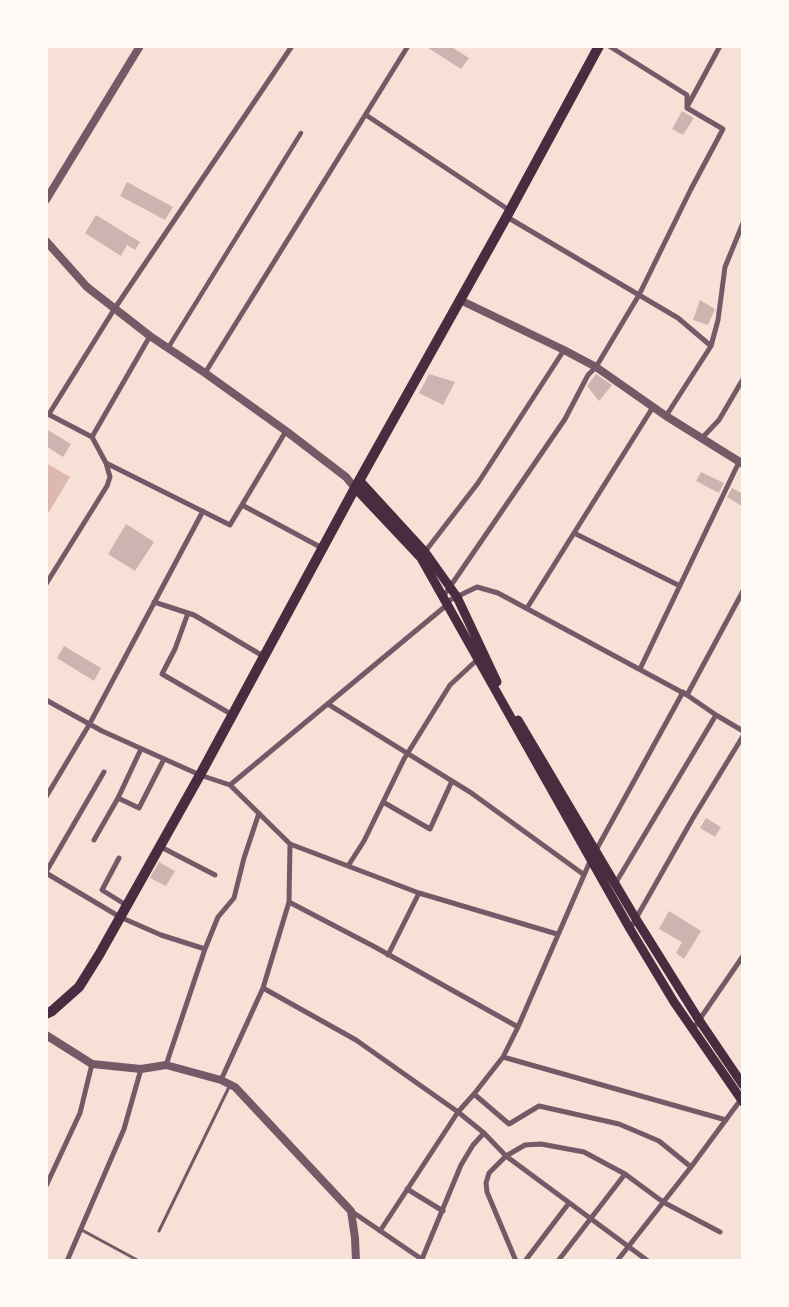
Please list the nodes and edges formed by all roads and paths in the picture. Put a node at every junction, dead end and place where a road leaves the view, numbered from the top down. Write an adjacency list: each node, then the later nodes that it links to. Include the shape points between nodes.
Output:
1 (140, 46): 10 (street)
2 (292, 46): 16 (street)
3 (408, 46): 8 (street)
4 (599, 46): 11 (main road)
5 (609, 46): 7 (street, via 686,95)
6 (720, 46): 7 (street)
7 (687, 108): 14 (street, via 723,129)
8 (366, 115): 11 (street); 22 (street)
9 (301, 133): 19 (street)
10 (46, 200)
11 (508, 213): 14 (street); 15 (main road)
12 (743, 223): 18 (street, via 725,267)
13 (46, 241): 16 (street, via 87,287)
14 (639, 295): 18 (street, via 678,318); 21 (street)
15 (460, 300): 20 (street); 32 (main road)
16 (115, 308): 17 (street); 25 (street)
17 (150, 336): 19 (street); 28 (street)
18 (711, 346): 26 (street)
19 (168, 348): 22 (street)
20 (564, 350): 21 (street); 37 (street, via 478,483)
21 (596, 367): 24 (street); 40 (street, via 588,375 565,419)
22 (204, 373): 27 (street)
23 (743, 380): 29 (street, via 719,420)
24 (653, 407): 26 (street); 35 (street)
25 (47, 413): 28 (street)
26 (666, 416): 29 (street)
27 (286, 431): 32 (street); 33 (street)
28 (92, 437): 30 (street)
29 (702, 438): 31 (street)
30 (106, 463): 34 (street); 38 (street, via 110,477 107,486)
31 (741, 463): 39 (street)
32 (357, 484): 36 (main road); 37 (main road)
33 (242, 504): 34 (street, via 230,525); 36 (street)
34 (203, 511): 44 (street)
35 (574, 533): 39 (street); 45 (street)
36 (322, 548): 47 (main road)
37 (423, 555): 40 (main road); 43 (main road)
38 (46, 584)
39 (680, 586): 49 (street)
40 (450, 587): 42 (main road); 43 (street)
41 (743, 591): 50 (street)
42 (456, 597): 43 (street); 45 (street, via 477,587 498,593); 72 (main road, via 502,694)
43 (446, 601): 48 (main road); 52 (street)
44 (154, 602): 46 (street); 55 (street)
45 (527, 608): 49 (street)
46 (188, 613): 47 (street); 53 (street, via 162,674)
47 (263, 656): 53 (main road)
48 (478, 660): 59 (street, via 450,685); 74 (main road)
49 (640, 669): 50 (street)
50 (685, 693): 54 (street); 72 (street)
51 (46, 700): 55 (street)
52 (328, 704): 59 (street); 64 (street)
53 (231, 714): 62 (main road)
54 (716, 715): 56 (street); 79 (street)
55 (89, 725): 58 (street); 65 (street)
56 (743, 731)
57 (743, 736): 85 (street)
58 (141, 749): 60 (street); 66 (street)
59 (408, 753): 63 (street); 67 (street)
60 (164, 759): 62 (street); 66 (street, via 139,808)
61 (104, 772): 76 (street)
62 (200, 775): 64 (street); 71 (main road)
63 (452, 781): 67 (street, via 430,829); 77 (street)
64 (230, 785): 68 (street)
65 (46, 797)
66 (118, 798): 69 (street)
67 (383, 802): 75 (street)
68 (259, 813): 70 (street); 88 (street, via 234,898 218,917)
69 (94, 840)
70 (290, 844): 75 (street); 82 (street)
71 (159, 846): 78 (street); 83 (main road)
72 (596, 849): 74 (street); 79 (main road)
73 (119, 858): 83 (street, via 102,890)
74 (591, 858): 77 (street); 81 (main road)
75 (348, 866): 80 (street)
76 (46, 873): 84 (street)
77 (583, 874): 87 (street)
78 (215, 875)
79 (615, 884): 81 (street); 85 (main road)
80 (419, 893): 87 (street); 89 (street)
81 (610, 893): 86 (main road)
82 (289, 902): 89 (street); 91 (street)
83 (126, 905): 84 (main road)
84 (120, 917): 88 (street); 92 (main road, via 79,987)
85 (636, 919): 86 (street); 93 (main road)
86 (630, 929): 95 (main road)
87 (557, 934): 94 (street)
88 (206, 949): 99 (street)
89 (388, 955): 94 (street)
90 (743, 956): 93 (street)
91 (263, 988): 101 (street); 106 (street, via 356,1040)
92 (46, 1014)
93 (699, 1020): 95 (street); 102 (main road)
94 (518, 1027): 97 (street)
95 (693, 1029): 105 (main road)
96 (46, 1035): 98 (street)
97 (503, 1057): 104 (street); 107 (street)
98 (92, 1064): 100 (street); 112 (street, via 80,1113)
99 (166, 1065): 100 (street); 101 (street)
100 (141, 1069): 119 (street, via 124,1129)
101 (221, 1080): 103 (street)
102 (743, 1084)
103 (230, 1085): 116 (street); 120 (lane)
104 (474, 1094): 106 (street); 110 (street, via 509,1124 539,1106 618,1124 659,1141)
105 (742, 1100): 107 (street)
106 (458, 1112): 108 (street); 113 (street)
107 (726, 1120): 110 (street)
108 (484, 1133): 109 (street); 117 (street, via 472,1145 461,1165)
109 (506, 1156): 111 (street, via 525,1145 541,1144 584,1152); 115 (street); 128 (street, via 489,1173 486,1184)
110 (692, 1167): 114 (street)
111 (625, 1174): 114 (street); 118 (street)
112 (46, 1186)
113 (407, 1189): 117 (street); 121 (street)
114 (663, 1202): 122 (street); 123 (street)
115 (570, 1203): 118 (street); 129 (street)
116 (351, 1211): 121 (street); 127 (street)
117 (443, 1211): 124 (street)
118 (590, 1218): 123 (street); 130 (street)
119 (80, 1229): 125 (street); 126 (lane)
120 (159, 1231)
121 (380, 1231): 124 (street)
122 (720, 1232)
123 (629, 1246): 131 (street); 132 (street)
124 (419, 1259)
125 (67, 1261)
126 (139, 1261)
127 (356, 1261)
128 (516, 1261)
129 (525, 1261)
130 (558, 1261)
131 (616, 1261)
132 (648, 1261)

